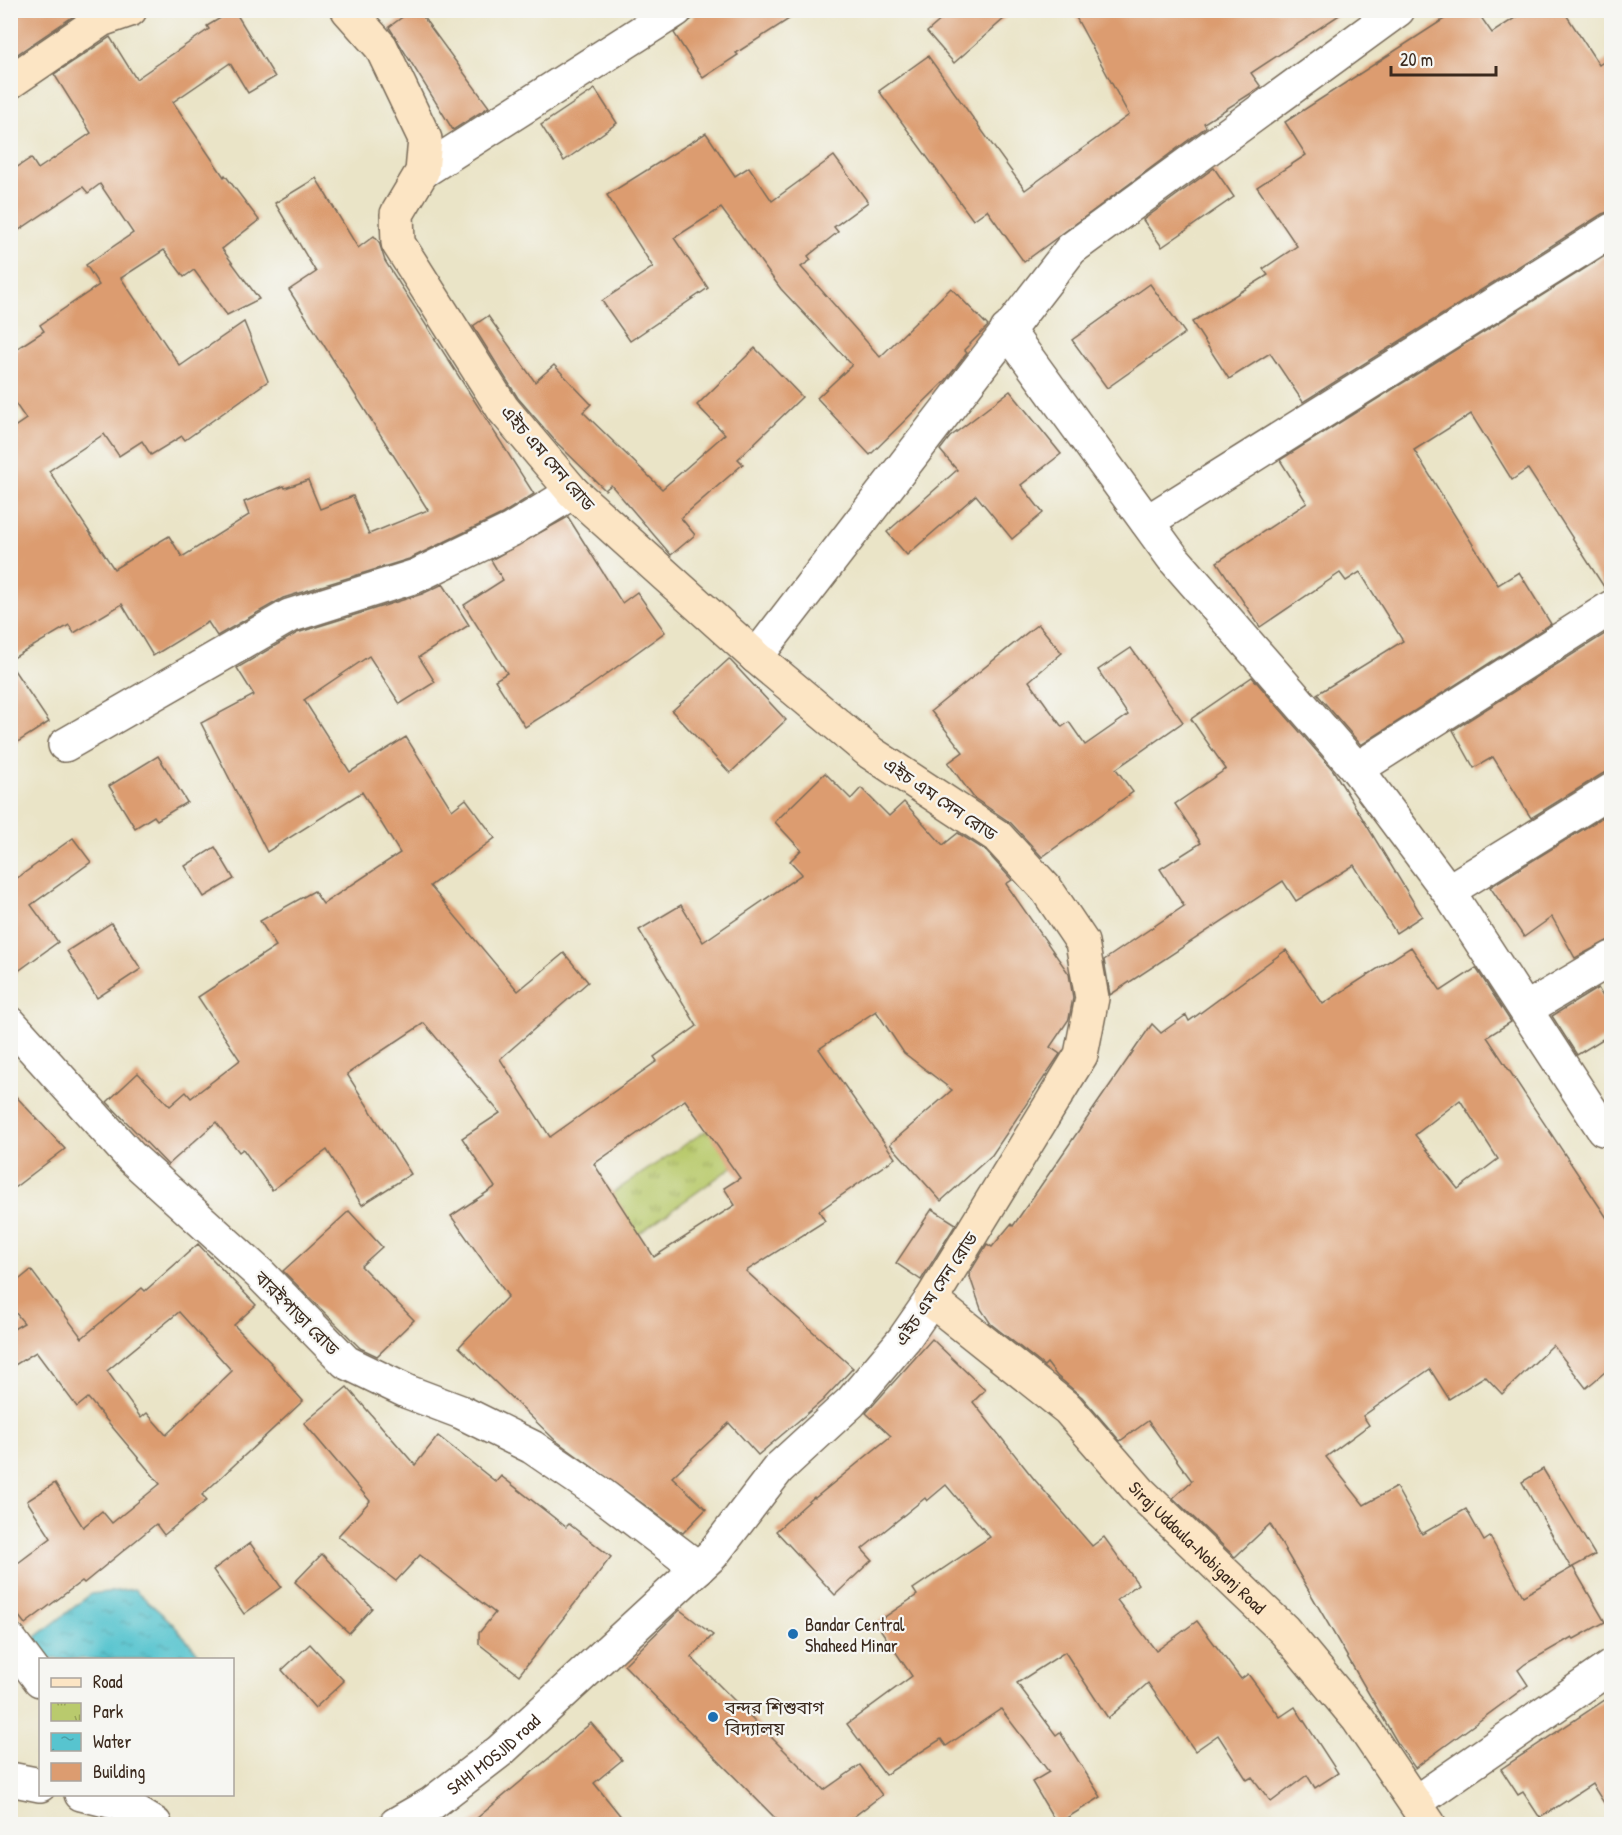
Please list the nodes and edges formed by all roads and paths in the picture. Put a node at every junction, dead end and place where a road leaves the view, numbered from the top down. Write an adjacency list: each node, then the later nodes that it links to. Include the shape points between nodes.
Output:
1 (130, 10): 5 (main road, via 100,20)
2 (348, 10): 6 (main road, এইচ এম সেন রোড, via 381,47 411,107 425,139)
3 (676, 10): 6 (street)
4 (1398, 10): 8 (street, via 1071,249)
5 (10, 82)
6 (422, 172): 9 (main road, এইচ এম সেন রোড, via 397,214 398,243 503,409)
7 (1611, 230): 10 (street)
8 (1007, 330): 10 (street); 12 (street)
9 (573, 492): 12 (main road, এইচ এম সেন রোড); 13 (street, via 511,530 416,576 289,616)
10 (1147, 522): 14 (street, via 1173,558)
11 (1611, 607): 14 (street)
12 (756, 657): 21 (main road, এইচ এম সেন রোড, via 871,753 997,836 1047,890 1082,942 1092,998 1081,1055)
13 (65, 745)
14 (1357, 769): 16 (street)
15 (1611, 790): 16 (street)
16 (1448, 891): 18 (street)
17 (1611, 958): 18 (street)
18 (1526, 1009): 20 (street, via 1603,1129)
19 (10, 1023): 22 (street, বারইপাড়া রোড, via 131,1157 261,1275 346,1362 532,1448 598,1492)
20 (1611, 1124)
21 (932, 1300): 22 (street, এইচ এম সেন রোড, via 904,1340 850,1402 778,1469); 31 (main road, Siraj Uddoula-Nobiganj Road, via 1068,1410 1141,1493 1284,1630 1358,1719)
22 (698, 1568): 25 (street, এইচ এম সেন রোড)
23 (10, 1640): 26 (street)
24 (1611, 1666): 31 (street)
25 (583, 1675): 33 (street, SAHI MOSJID road, via 500,1751 431,1804)
26 (39, 1679)
27 (10, 1779): 28 (street)
28 (39, 1785)
29 (97, 1796): 30 (street)
30 (122, 1799): 32 (street)
31 (1422, 1813)
32 (155, 1824)
33 (396, 1824)

